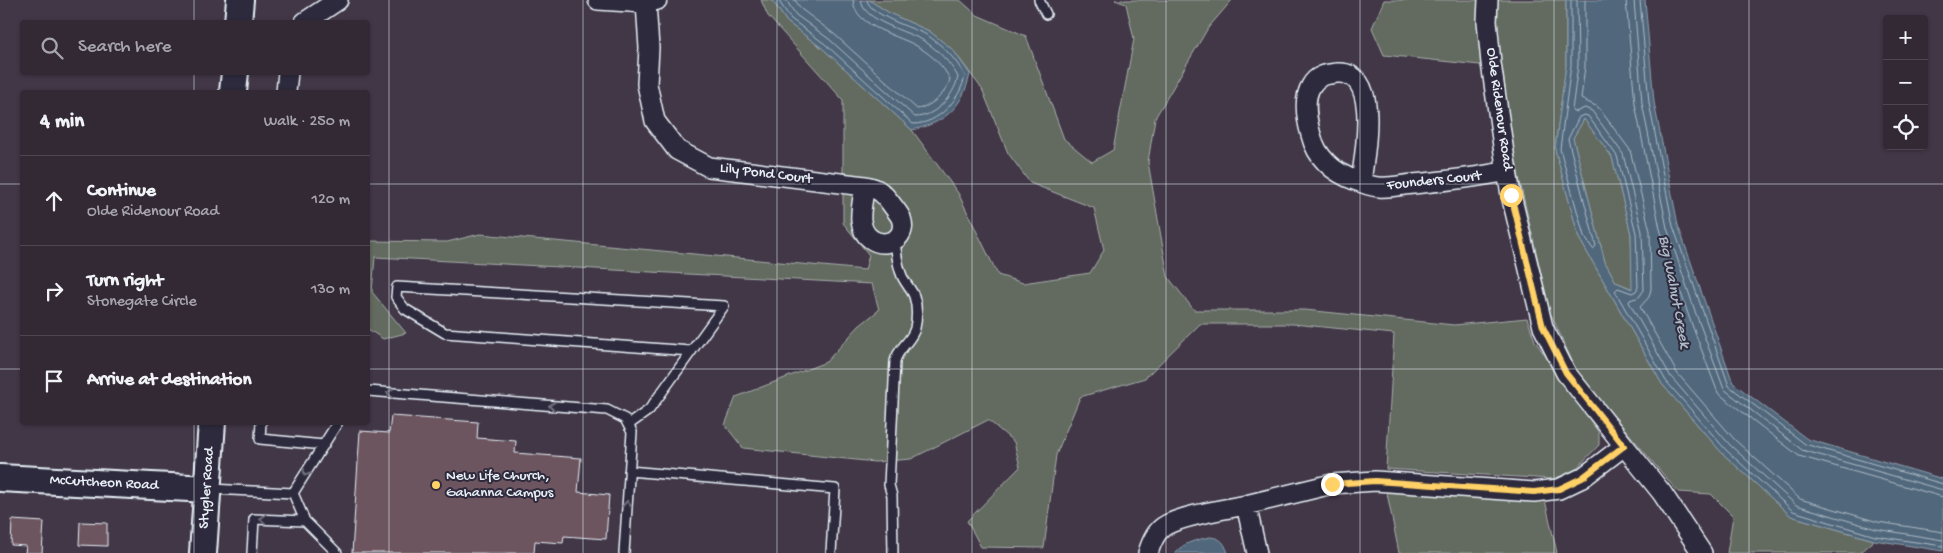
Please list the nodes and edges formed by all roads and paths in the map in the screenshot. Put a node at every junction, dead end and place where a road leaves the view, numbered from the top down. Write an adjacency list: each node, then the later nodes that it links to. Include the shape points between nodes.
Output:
1 (240, 0): 8 (main road)
2 (338, 0): 9 (street)
3 (598, 0): 6 (street)
4 (1039, 0): 7 (lane)
5 (1488, 0): 14 (street, Olde Ridenour Road, via 1491,63)
6 (651, 1): 16 (street, Lily Pond Court, via 647,84 655,121 676,150 709,167)
7 (1046, 14)
8 (238, 20)
9 (308, 20)
10 (235, 75): 12 (main road)
11 (288, 75): 13 (street)
12 (234, 90)
13 (286, 90)
14 (1507, 171): 15 (street, Founders Court, via 1469,179 1378,187); 25 (street, Olde Ridenour Road, via 1543,327 1566,373)
15 (1360, 182): 15 (street, Founders Court, via 1367,118 1365,101 1355,79 1341,73 1327,74 1309,90 1306,111 1310,134 1319,154 1334,171)
16 (865, 186): 17 (street, via 861,222 869,237 877,243); 17 (street, Lily Pond Court, via 875,187 883,194 901,218 900,233)
17 (888, 244): 37 (lane, via 896,249 898,266 914,296 916,308 915,329 897,352 895,361 889,485)
18 (691, 351): 18 (lane, via 724,306 397,287 396,297 405,309 445,333); 23 (lane, via 648,410)
19 (370, 391): 23 (lane, one-way to 19, via 625,419 607,410)
20 (212, 425): 28 (main road, Stygler Road)
21 (261, 425): 24 (lane, via 260,439)
22 (336, 425): 24 (lane)
23 (628, 425): 26 (lane, via 632,432)
24 (324, 445): 29 (lane, one-way to 29)
25 (1624, 446): 30 (street, via 1582,478 1559,489 1534,492 1375,481 1332,484); 40 (street, Olde Ridenour Road, via 1662,493)
26 (629, 470): 35 (lane, one-way to 26); 36 (lane, via 835,489)
27 (0, 478): 28 (main road, McCutcheon Road)
28 (208, 489): 29 (lane); 32 (main road, Stygler Road)
29 (294, 493): 31 (lane)
30 (1246, 505): 38 (street, via 1163,527 1151,541); 39 (street)
31 (305, 521): 33 (lane, one-way to 33, via 254,519); 34 (lane)
32 (203, 553)
33 (252, 553)
34 (338, 553)
35 (624, 553)
36 (831, 553)
37 (893, 553)
38 (1148, 553)
39 (1257, 553)
40 (1702, 553)

